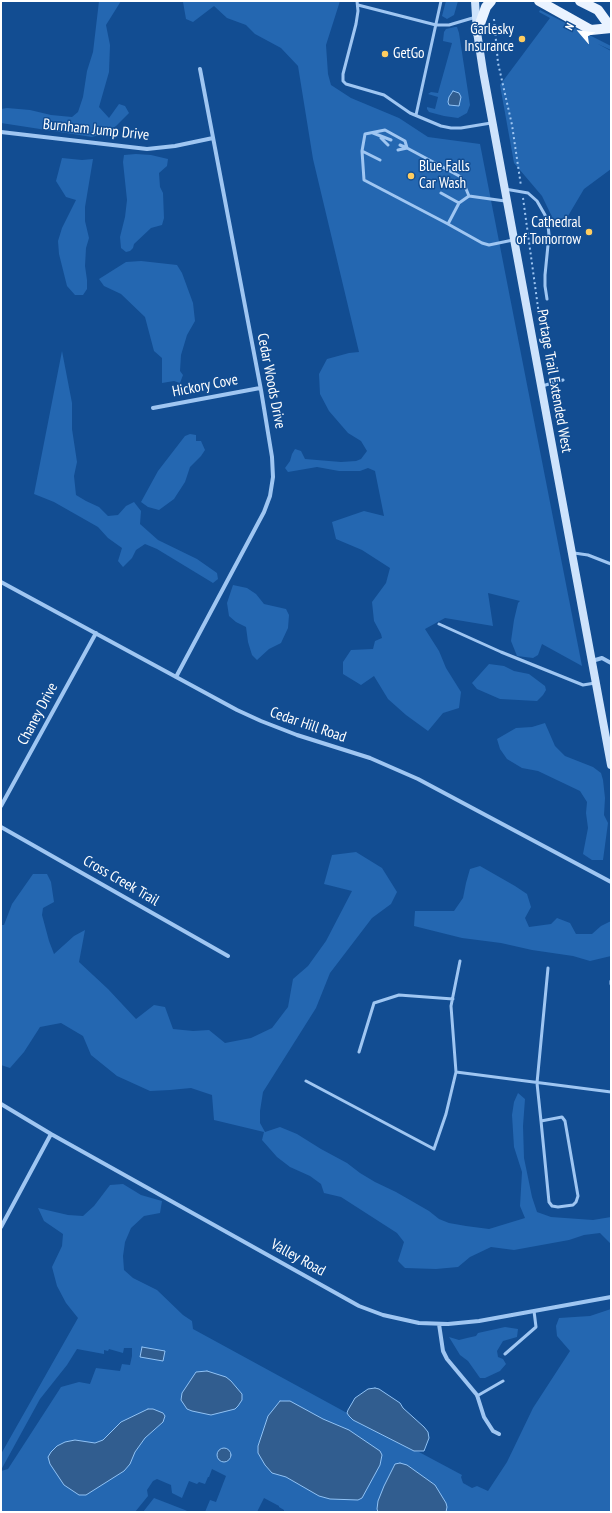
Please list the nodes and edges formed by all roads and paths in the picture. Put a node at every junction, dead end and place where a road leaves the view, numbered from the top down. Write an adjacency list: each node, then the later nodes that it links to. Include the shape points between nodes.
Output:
1 (441, 1): 9 (lane)
2 (475, 1): 8 (main road, Portage Trail Extended West)
3 (490, 1): 11 (main road)
4 (539, 1): 10 (main road, via 591,30)
5 (580, 1): 10 (main road, via 598,10)
6 (358, 3): 9 (lane); 13 (lane, via 356,24 343,81 384,95)
7 (493, 14): 27 (path, via 498,63 512,125)
8 (476, 17): 9 (lane); 11 (main road, Portage Trail Extended West)
9 (436, 25): 13 (lane)
10 (611, 28)
11 (477, 32): 14 (main road, Portage Trail Extended West)
12 (200, 69): 18 (street, Cedar Woods Drive)
13 (416, 115): 14 (lane, via 451,128)
14 (493, 123): 26 (main road, Portage Trail Extended West)
15 (1, 133): 18 (street, Burnham Jump Drive, via 142,149)
16 (373, 133): 17 (lane); 22 (lane, via 385,130 405,141); 24 (lane, via 365,134)
17 (381, 137): 19 (lane); 20 (lane)
18 (213, 138): 38 (street, Cedar Woods Drive)
19 (391, 140)
20 (388, 145)
21 (400, 145): 22 (lane)
22 (407, 148): 23 (lane); 29 (lane, via 461,177)
23 (398, 150)
24 (362, 151): 25 (lane); 32 (lane, via 364,180)
25 (380, 160)
26 (505, 189): 27 (lane); 30 (main road, Portage Trail Extended West)
27 (522, 191): 34 (lane, via 537,201 548,225 545,276); 35 (path)
28 (442, 193): 31 (lane)
29 (469, 196): 30 (lane); 31 (lane)
30 (507, 201): 33 (main road, Portage Trail Extended West)
31 (459, 203): 32 (lane)
32 (448, 224): 33 (lane, via 490,245)
33 (514, 240): 37 (main road, Portage Trail Extended West)
34 (547, 299)
35 (540, 325)
36 (563, 380): 37 (lane)
37 (541, 387): 40 (main road, Portage Trail Extended West)
38 (260, 388): 39 (street, Hickory Cove); 47 (street, Cedar Woods Drive, via 272,457 273,477 270,496 256,528)
39 (153, 408)
40 (572, 553): 41 (lane, via 588,555); 45 (main road, Portage Trail Extended West)
41 (611, 564)
42 (1, 582): 44 (street, Cedar Hill Road)
43 (439, 624): 48 (lane, via 583,685)
44 (96, 633): 47 (street, Cedar Hill Road); 50 (street, Chaney Drive)
45 (592, 661): 46 (street, via 602,658); 48 (main road, Portage Trail Extended West)
46 (611, 663)
47 (176, 677): 52 (street, Cedar Hill Road, via 261,721 370,758 418,779)
48 (596, 683): 49 (main road, Portage Trail Extended West)
49 (611, 764)
50 (1, 806)
51 (1, 827): 53 (street, Cross Creek Trail)
52 (611, 882)
53 (228, 956)
54 (460, 961): 58 (lane)
55 (548, 968): 62 (lane)
56 (610, 981): 57 (lane)
57 (611, 984)
58 (453, 999): 59 (lane, via 399,995 374,1003); 60 (lane, via 451,1006)
59 (358, 1052)
60 (456, 1072): 61 (lane, via 434,1149); 62 (lane)
61 (306, 1081)
62 (537, 1083): 63 (lane); 65 (lane)
63 (611, 1092)
64 (1, 1104): 66 (street, Valley Road)
65 (541, 1121): 65 (lane, via 562,1117 565,1121 578,1196 573,1205 558,1207 552,1206 549,1202)
66 (51, 1134): 67 (street); 70 (street, Valley Road, via 359,1306 400,1320)
67 (1, 1227)
68 (611, 1297): 69 (street, Valley Road)
69 (534, 1311): 70 (street, Valley Road, via 479,1321); 71 (lane, via 536,1326)
70 (439, 1324): 73 (street, via 443,1351 447,1359)
71 (505, 1354)
72 (502, 1382): 73 (lane)
73 (477, 1396): 74 (street, via 484,1417 493,1431)
74 (499, 1434)

